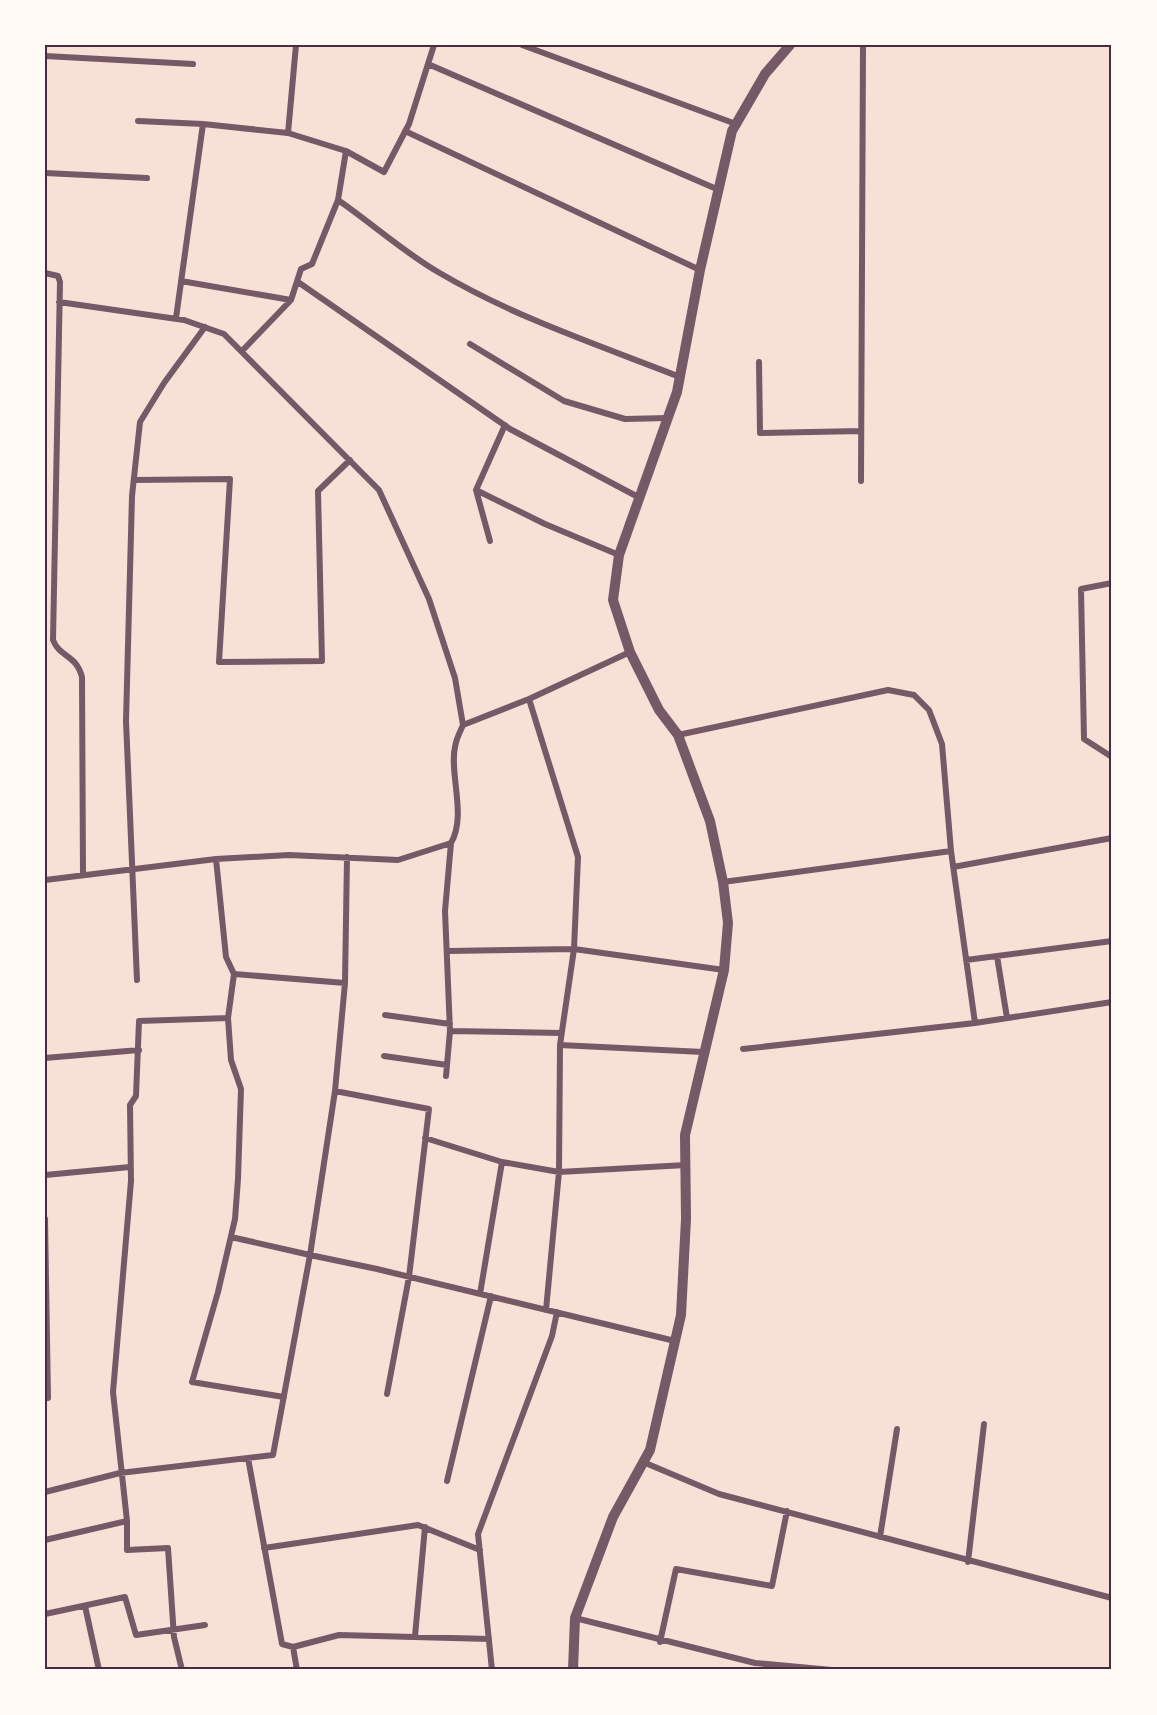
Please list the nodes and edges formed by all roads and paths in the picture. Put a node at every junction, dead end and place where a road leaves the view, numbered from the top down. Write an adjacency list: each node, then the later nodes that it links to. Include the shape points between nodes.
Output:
1 (296, 45): 13 (street)
2 (434, 45): 8 (street)
3 (522, 45): 11 (street)
4 (790, 45): 11 (street, via 765,74)
5 (863, 45): 33 (street)
6 (45, 56): 7 (street)
7 (192, 64)
8 (428, 64): 12 (street); 17 (street)
9 (138, 121): 10 (street)
10 (203, 124): 13 (street); 21 (street)
11 (736, 124): 17 (street)
12 (405, 131): 14 (street, via 384,172); 19 (street)
13 (288, 133): 14 (street)
14 (346, 151): 18 (street)
15 (45, 173): 16 (street)
16 (147, 178)
17 (719, 190): 19 (street)
18 (338, 200): 22 (street, via 312,264 301,269); 30 (street, via 435,271 487,300)
19 (700, 270): 30 (street)
20 (45, 273): 24 (street, via 58,276)
21 (181, 281): 23 (street); 25 (street)
22 (298, 282): 23 (street); 32 (street)
23 (291, 300): 28 (street)
24 (59, 302): 25 (street); 54 (street, via 53,640 78,664 82,677)
25 (176, 318): 26 (street)
26 (205, 327): 28 (street, via 224,334); 35 (street, via 140,422)
27 (470, 344): 31 (street, via 564,401 625,419)
28 (242, 351): 34 (street)
29 (759, 362): 33 (street, via 760,433)
30 (680, 377): 31 (street)
31 (668, 418): 38 (street)
32 (505, 425): 37 (street); 38 (street)
33 (861, 431): 36 (street)
34 (350, 460): 35 (street, via 318,491 322,661 219,663 230,479); 44 (street, via 379,490 429,599 455,678)
35 (134, 480): 53 (street, via 126,721)
36 (861, 481)
37 (476, 490): 39 (street); 40 (street, via 545,525)
38 (641, 498): 40 (street)
39 (490, 541)
40 (620, 555): 42 (street, via 613,600)
41 (1112, 583): 46 (street, via 1081,590 1084,739)
42 (630, 652): 43 (street); 45 (street, via 659,710)
43 (530, 699): 44 (street); 58 (street, via 578,857)
44 (463, 725): 48 (street, via 454,748 458,794 456,836)
45 (678, 735): 49 (street, via 888,690 914,695 929,710 942,744); 56 (street, via 710,821)
46 (1112, 757)
47 (1112, 838): 52 (street)
48 (451, 843): 50 (street, via 398,860); 59 (street, via 445,911)
49 (951, 851): 52 (street); 56 (street)
50 (347, 857): 51 (street); 65 (street)
51 (216, 859): 53 (street); 63 (street, via 226,957)
52 (953, 867): 61 (street)
53 (131, 871): 54 (street); 64 (street)
54 (83, 875): 55 (street)
55 (45, 880)
56 (723, 882): 62 (street, via 728,922)
57 (1112, 941): 60 (street)
58 (574, 949): 59 (street); 62 (street); 72 (street)
59 (448, 951): 71 (street)
60 (997, 956): 61 (street); 69 (street)
61 (966, 960): 70 (street)
62 (724, 970): 76 (street)
63 (234, 974): 65 (street); 68 (street)
64 (137, 980)
65 (345, 983): 81 (street)
66 (1112, 1002): 69 (street)
67 (385, 1016): 71 (street)
68 (228, 1018): 75 (street, via 139,1021); 89 (street, via 231,1060 241,1089 238,1179)
69 (1007, 1018): 70 (street)
70 (975, 1023): 74 (street)
71 (450, 1028): 72 (street); 79 (street)
72 (561, 1032): 73 (street)
73 (560, 1046): 76 (street); 86 (street)
74 (743, 1049)
75 (139, 1050): 78 (street); 85 (street, via 136,1096 130,1105)
76 (703, 1052): 84 (street, via 686,1135)
77 (384, 1056): 79 (street)
78 (45, 1058)
79 (447, 1065): 80 (street)
80 (446, 1076)
81 (335, 1091): 82 (street, via 429,1109); 90 (street)
82 (425, 1138): 83 (street); 91 (street)
83 (502, 1162): 86 (street); 92 (street)
84 (686, 1165): 86 (street); 97 (street, via 681,1315)
85 (130, 1167): 87 (street); 105 (street, via 113,1392)
86 (559, 1172): 95 (street)
87 (45, 1176)
88 (45, 1219): 93 (street)
89 (231, 1236): 90 (street); 99 (street, via 192,1382)
90 (310, 1255): 91 (street); 99 (street)
91 (410, 1276): 92 (street); 98 (street)
92 (480, 1294): 94 (street)
93 (46, 1295): 100 (street)
94 (490, 1296): 95 (street); 106 (street)
95 (546, 1310): 96 (street)
96 (557, 1312): 97 (street); 114 (street, via 552,1336 478,1534)
97 (675, 1341): 104 (street, via 650,1450)
98 (387, 1394)
99 (284, 1397): 103 (street, via 273,1455)
100 (45, 1398)
101 (984, 1424): 115 (street)
102 (897, 1429): 111 (street)
103 (248, 1458): 105 (street); 113 (street)
104 (643, 1462): 108 (street, via 719,1494); 119 (street, via 613,1517)
105 (120, 1473): 107 (street); 109 (street)
106 (447, 1481)
107 (45, 1492)
108 (787, 1511): 111 (street); 124 (street, via 772,1586 676,1569)
109 (127, 1521): 112 (street); 121 (street, via 127,1550 168,1548)
110 (424, 1527): 113 (street); 114 (street); 122 (street)
111 (880, 1537): 115 (street)
112 (45, 1540)
113 (264, 1548): 125 (street, via 282,1644)
114 (480, 1550): 123 (street)
115 (968, 1562): 116 (street)
116 (1112, 1598)
117 (85, 1606): 118 (street); 121 (street, via 125,1597 136,1635); 126 (street)
118 (45, 1614)
119 (575, 1618): 124 (street); 130 (street)
120 (205, 1625): 121 (street)
121 (174, 1630): 127 (street)
122 (415, 1636): 123 (street); 125 (street, via 339,1635)
123 (489, 1639): 129 (street)
124 (660, 1642): 131 (street, via 755,1663)
125 (293, 1647): 128 (street)
126 (99, 1670)
127 (182, 1670)
128 (297, 1670)
129 (492, 1670)
130 (573, 1670)
131 (832, 1670)

